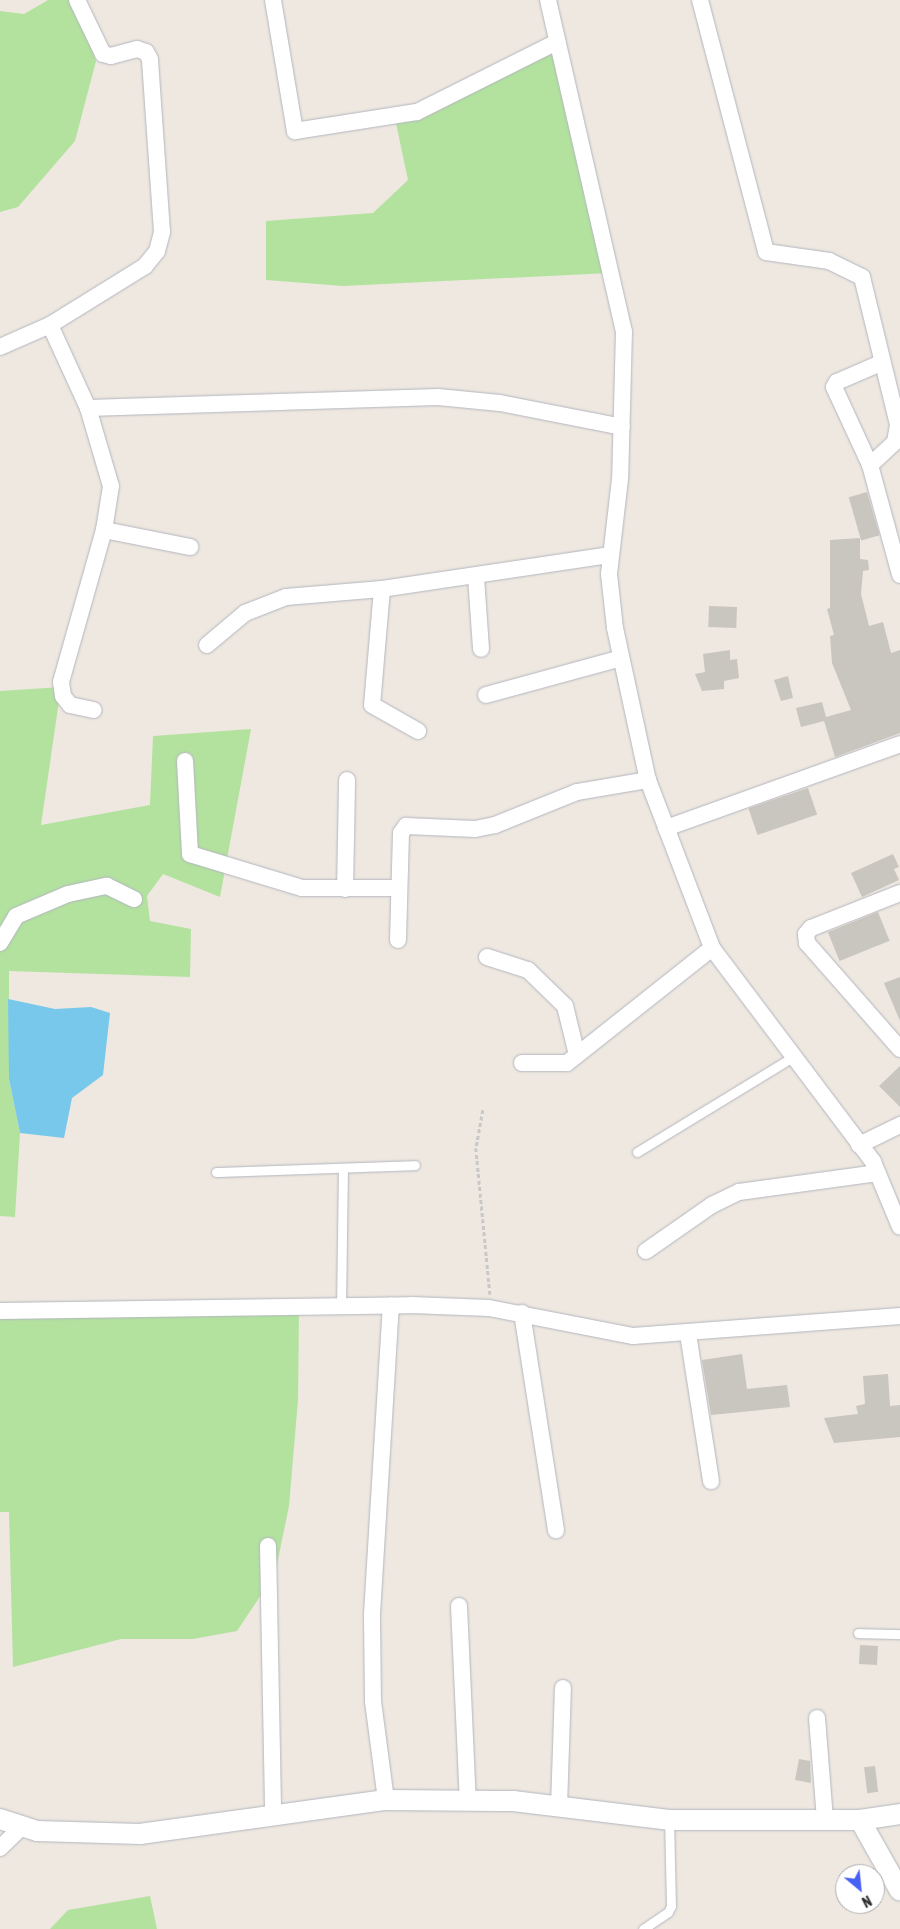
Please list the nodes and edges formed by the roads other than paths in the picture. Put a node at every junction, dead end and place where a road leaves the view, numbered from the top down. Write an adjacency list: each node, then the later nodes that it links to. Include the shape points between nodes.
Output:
1 (76, 0): 6 (street, via 103,54 111,56 137,49 146,52 150,59 162,232 157,250 145,266)
2 (273, 0): 5 (street, via 295,131 417,112)
3 (548, 0): 5 (street)
4 (700, 0): 8 (street, via 766,252 829,261 862,277)
5 (557, 42): 10 (street, via 624,332)
6 (50, 325): 7 (street); 9 (street)
7 (0, 348)
8 (881, 363): 11 (street, via 898,425 895,442); 11 (street, via 837,382 834,387)
9 (88, 408): 10 (street, via 438,397 500,403); 12 (street, via 111,486)
10 (622, 427): 14 (street, via 620,479)
11 (870, 465): 15 (street)
12 (104, 530): 13 (street); 22 (street, via 61,682 62,696 70,705)
13 (190, 547)
14 (609, 555): 16 (street); 20 (street)
15 (900, 576)
16 (476, 577): 17 (street); 19 (street)
17 (382, 589): 18 (street, via 267,602 245,613); 23 (street, via 372,705)
18 (207, 646)
19 (481, 648)
20 (622, 658): 21 (street); 27 (street)
21 (486, 695)
22 (93, 710)
23 (418, 731)
24 (900, 744): 28 (street)
25 (185, 761): 30 (street, via 190,854 302,888)
26 (347, 780): 30 (street)
27 (648, 780): 28 (street); 29 (street, via 586,790 495,825 475,828 406,826 401,833)
28 (666, 828): 35 (street)
29 (398, 888): 30 (street); 33 (street)
30 (345, 889)
31 (900, 893): 37 (street, via 812,928 806,934 807,943)
32 (134, 899): 34 (street, via 107,886 76,891 16,916)
33 (398, 940)
34 (0, 943)
35 (712, 948): 38 (street); 39 (street)
36 (487, 957): 38 (street, via 528,970 565,1006)
37 (900, 1049)
38 (577, 1055): 40 (street, via 560,1066)
39 (794, 1056): 42 (street); 43 (lane)
40 (522, 1063)
41 (900, 1125): 42 (street)
42 (860, 1145): 47 (street)
43 (637, 1152)
44 (416, 1165): 45 (lane)
45 (343, 1170): 46 (lane); 51 (lane)
46 (216, 1172)
47 (878, 1173): 48 (street); 49 (street, via 739,1192 712,1205)
48 (900, 1227)
49 (646, 1252)
50 (391, 1306): 51 (street); 53 (street, via 489,1308); 64 (street, via 372,1614 373,1701)
51 (341, 1309): 52 (street)
52 (0, 1311)
53 (522, 1313): 55 (street, via 633,1336); 57 (street)
54 (900, 1316): 55 (street)
55 (688, 1334): 56 (street)
56 (711, 1481)
57 (556, 1530)
58 (268, 1546): 67 (street)
59 (458, 1606): 65 (street)
60 (858, 1633): 61 (lane)
61 (900, 1634)
62 (563, 1688): 66 (street)
63 (817, 1718): 71 (street)
64 (386, 1800): 65 (street); 67 (street)
65 (468, 1801): 66 (street)
66 (559, 1807): 70 (street)
67 (273, 1814): 73 (street, via 140,1834)
68 (900, 1814): 72 (street)
69 (0, 1819): 73 (street)
70 (670, 1820): 71 (street); 76 (lane, via 671,1906 668,1912)
71 (825, 1820): 72 (street)
72 (860, 1820): 75 (street)
73 (21, 1828): 74 (street)
74 (0, 1848)
75 (900, 1891)
76 (643, 1929)

